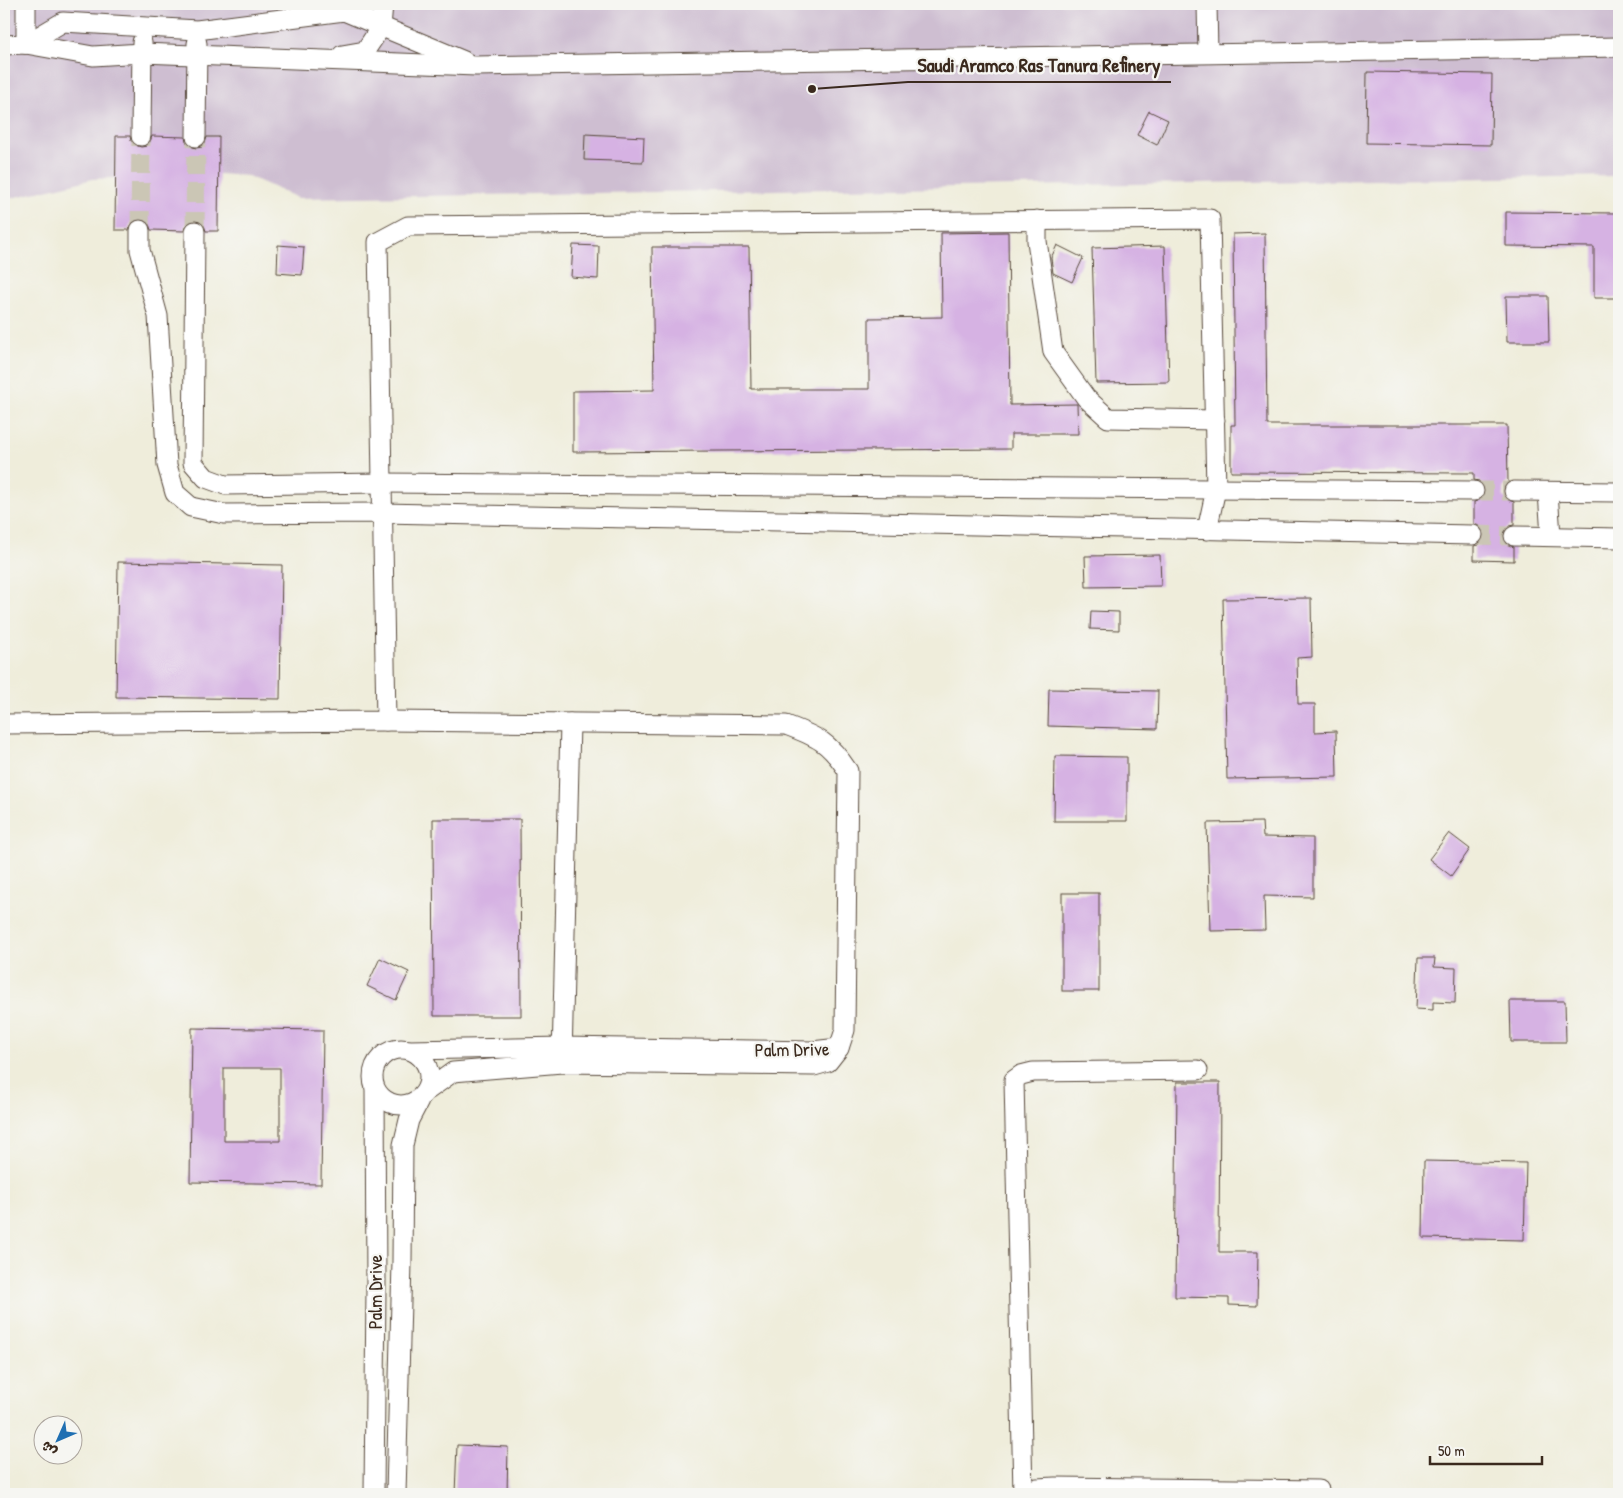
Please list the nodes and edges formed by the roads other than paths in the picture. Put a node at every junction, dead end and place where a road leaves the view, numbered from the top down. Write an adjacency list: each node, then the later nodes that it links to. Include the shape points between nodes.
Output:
1 (26, 4): 7 (street)
2 (383, 4): 5 (street)
3 (1207, 4): 11 (street)
4 (143, 26): 6 (street); 7 (street, via 63,22); 10 (street)
5 (381, 27): 6 (street, via 344,11); 13 (street, via 365,50); 14 (street)
6 (197, 30): 12 (street)
7 (26, 44): 8 (street); 10 (street, via 93,56)
8 (4, 45)
9 (1619, 46): 11 (street)
10 (142, 53): 12 (street); 15 (street)
11 (1208, 53): 14 (street)
12 (197, 56): 13 (street); 16 (street)
13 (316, 60): 14 (street)
14 (476, 66)
15 (141, 136)
16 (196, 137)
17 (1037, 220): 20 (street, via 1052,352 1086,398 1108,418); 20 (street, via 1210,218); 21 (street, via 408,226 378,242)
18 (140, 230): 27 (street, via 140,250 158,316 167,464 175,493 191,507 224,514)
19 (196, 231): 21 (street, via 193,463 206,478 225,485)
20 (1215, 420): 22 (street)
21 (382, 483): 22 (street); 27 (street)
22 (1216, 489): 23 (street); 28 (street)
23 (1474, 491)
24 (1514, 491): 25 (street)
25 (1548, 492): 26 (street); 31 (street)
26 (1619, 492)
27 (382, 513): 28 (street); 33 (street)
28 (1207, 530): 29 (street)
29 (1474, 535)
30 (1514, 536): 31 (street)
31 (1551, 536): 32 (street)
32 (1619, 538)
33 (386, 722): 34 (street); 35 (street)
34 (570, 723): 37 (street); 37 (street, Palm Drive, via 786,725 813,735 836,753 848,771 845,1030 839,1048 828,1062 814,1066)
35 (4, 724)
36 (410, 1050): 37 (street, Palm Drive); 39 (street, Palm Drive, via 391,1050 377,1062 372,1077); 40 (street, Palm Drive, via 423,1058 430,1073)
37 (562, 1055): 40 (street, Palm Drive, via 453,1072)
38 (1198, 1070): 45 (street, via 1033,1072 1014,1080)
39 (375, 1089): 40 (street, Palm Drive, via 388,1103 402,1107); 43 (street, Palm Drive)
40 (423, 1095): 44 (street, Palm Drive, via 409,1120 403,1145)
41 (1154, 1491): 42 (street); 45 (street, via 1055,1487 1038,1488)
42 (1184, 1491): 46 (street, via 1319,1490)
43 (374, 1494)
44 (396, 1494)
45 (1023, 1494)
46 (1319, 1494)

